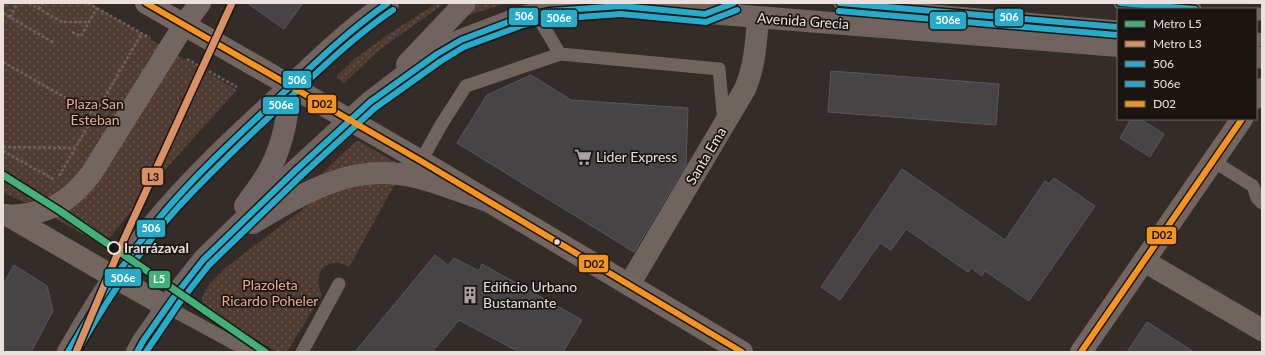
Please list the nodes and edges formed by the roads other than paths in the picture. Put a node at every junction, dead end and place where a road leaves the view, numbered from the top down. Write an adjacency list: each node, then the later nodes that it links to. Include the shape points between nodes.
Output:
1 (146, 3): 12 (main road)
2 (200, 3): 12 (main road)
3 (465, 3): 17 (main road)
4 (734, 3): 10 (lane)
5 (840, 3): 13 (lane)
6 (1120, 3): 8 (lane)
7 (386, 4): 16 (main road)
8 (1182, 8)
9 (536, 14): 10 (main road, Avenida Grecia, via 621,6); 15 (lane); 17 (main road, Avenida Grecia, via 521,17 461,40)
10 (705, 14): 11 (main road, Avenida Grecia)
11 (758, 18): 14 (main road, Avenida Grecia); 20 (street, Santa Ema, via 750,78)
12 (184, 25): 16 (main road); 26 (main road, via 82,186 49,210 32,214)
13 (1117, 27)
14 (1117, 46)
15 (560, 54): 20 (lane, via 719,69); 21 (lane, via 466,86)
16 (290, 86): 18 (main road); 27 (main road, via 279,150 270,169); 29 (main road, via 174,200)
17 (370, 102): 18 (main road, Avenida Grecia)
18 (350, 120): 21 (main road); 27 (main road, Avenida Grecia)
19 (1241, 120): 22 (main road)
20 (724, 125): 31 (street, Santa Ema)
21 (421, 160): 24 (main road)
22 (1213, 161): 23 (lane); 28 (main road)
23 (1257, 186): 25 (lane, via 1257,198)
24 (485, 200): 27 (main road, via 415,177 379,173 348,177 297,197); 31 (main road)
25 (1262, 203)
26 (6, 214): 29 (main road)
27 (222, 242): 32 (main road, via 186,280)
28 (1144, 261): 33 (street); 39 (main road)
29 (114, 277): 32 (main road); 34 (main road)
30 (339, 284): 37 (lane)
31 (629, 285): 38 (main road)
32 (167, 307): 35 (main road); 36 (lane)
33 (1262, 330)
34 (68, 352)
35 (136, 352)
36 (250, 352)
37 (302, 352)
38 (742, 352)
39 (1081, 352)

